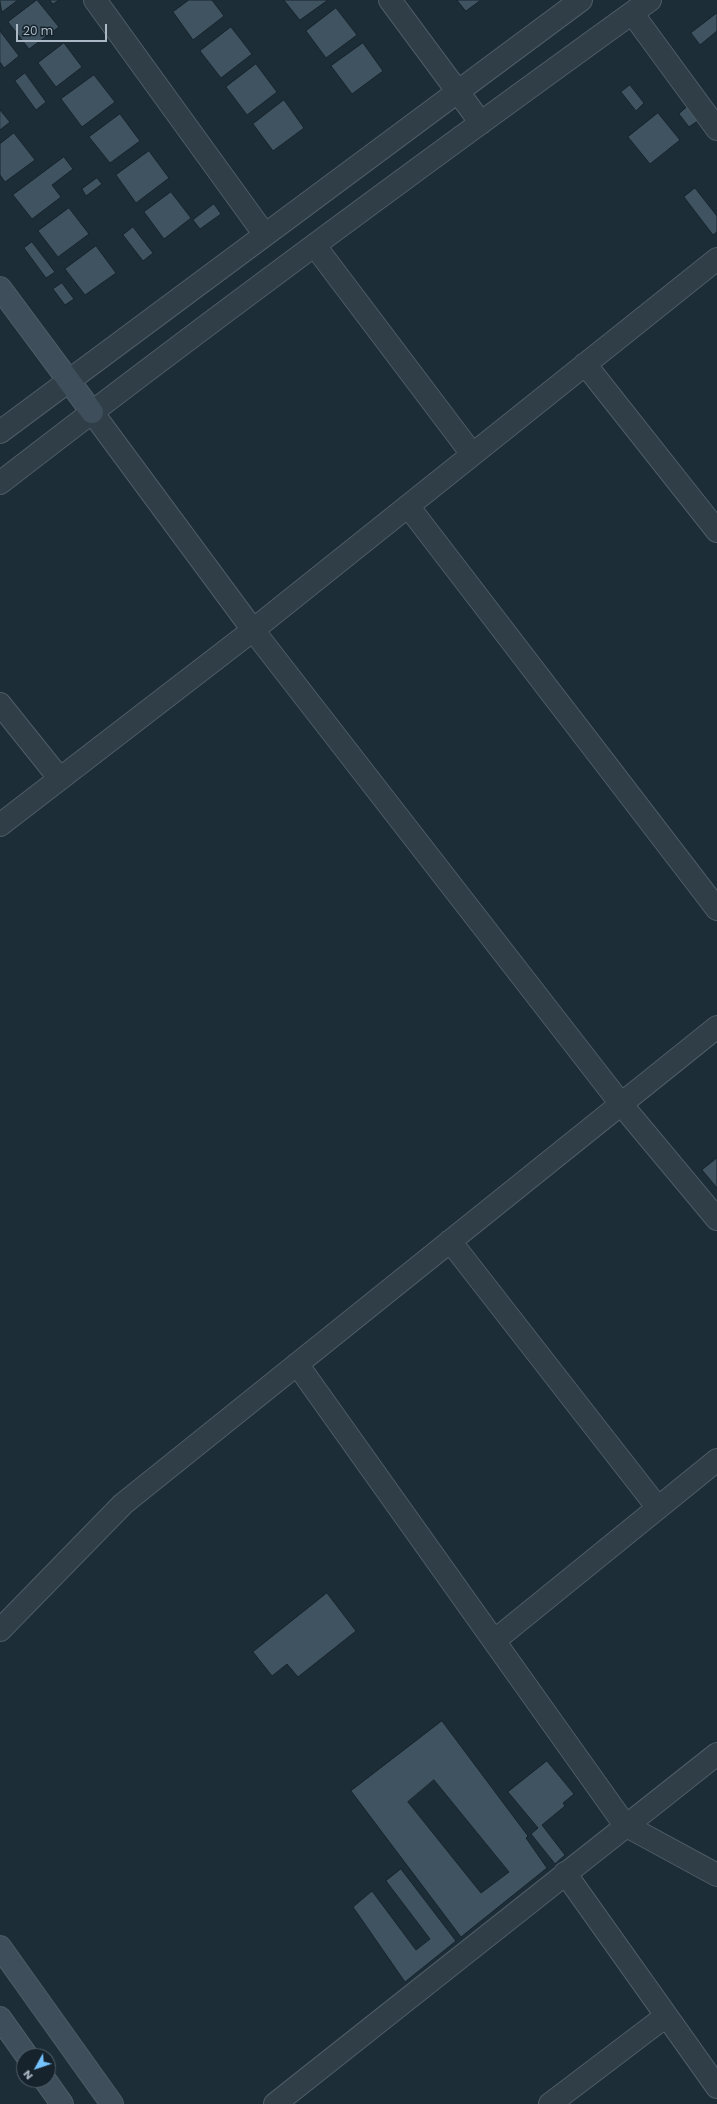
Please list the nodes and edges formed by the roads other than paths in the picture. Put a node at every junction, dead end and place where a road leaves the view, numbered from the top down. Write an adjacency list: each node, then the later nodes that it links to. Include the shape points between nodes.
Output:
1 (95, 0): 9 (street)
2 (390, 0): 6 (street)
3 (581, 0): 6 (street)
4 (650, 0): 5 (street)
5 (632, 13): 7 (street); 8 (street)
6 (458, 92): 7 (street); 9 (street)
7 (481, 123): 10 (street)
8 (717, 129)
9 (265, 235): 14 (street)
10 (315, 246): 15 (street); 17 (street)
11 (717, 259): 13 (street)
12 (0, 288): 14 (street)
13 (585, 364): 17 (street); 20 (street)
14 (68, 381): 15 (street); 16 (street)
15 (92, 412): 18 (street); 21 (street)
16 (0, 432)
17 (472, 454): 19 (street)
18 (0, 483)
19 (408, 506): 21 (street); 25 (street)
20 (717, 531)
21 (253, 630): 23 (street); 27 (street)
22 (0, 704): 23 (street)
23 (60, 779): 24 (street)
24 (0, 825)
25 (717, 909)
26 (717, 1027): 27 (street)
27 (621, 1104): 28 (street); 29 (street)
28 (717, 1219)
29 (450, 1241): 30 (street); 32 (street)
30 (297, 1364): 33 (street, via 123,1504); 34 (street)
31 (717, 1460): 32 (street)
32 (658, 1508): 34 (street)
33 (0, 1630)
34 (494, 1641): 36 (street)
35 (717, 1754): 36 (street)
36 (625, 1826): 37 (street); 38 (street)
37 (565, 1873): 40 (street); 47 (street)
38 (717, 1875)
39 (0, 1947): 46 (street)
40 (666, 2016): 43 (street); 48 (street)
41 (0, 2018): 42 (street)
42 (21, 2048)
43 (717, 2087)
44 (50, 2088): 45 (street)
45 (62, 2104)
46 (112, 2104)
47 (275, 2104)
48 (550, 2104)

